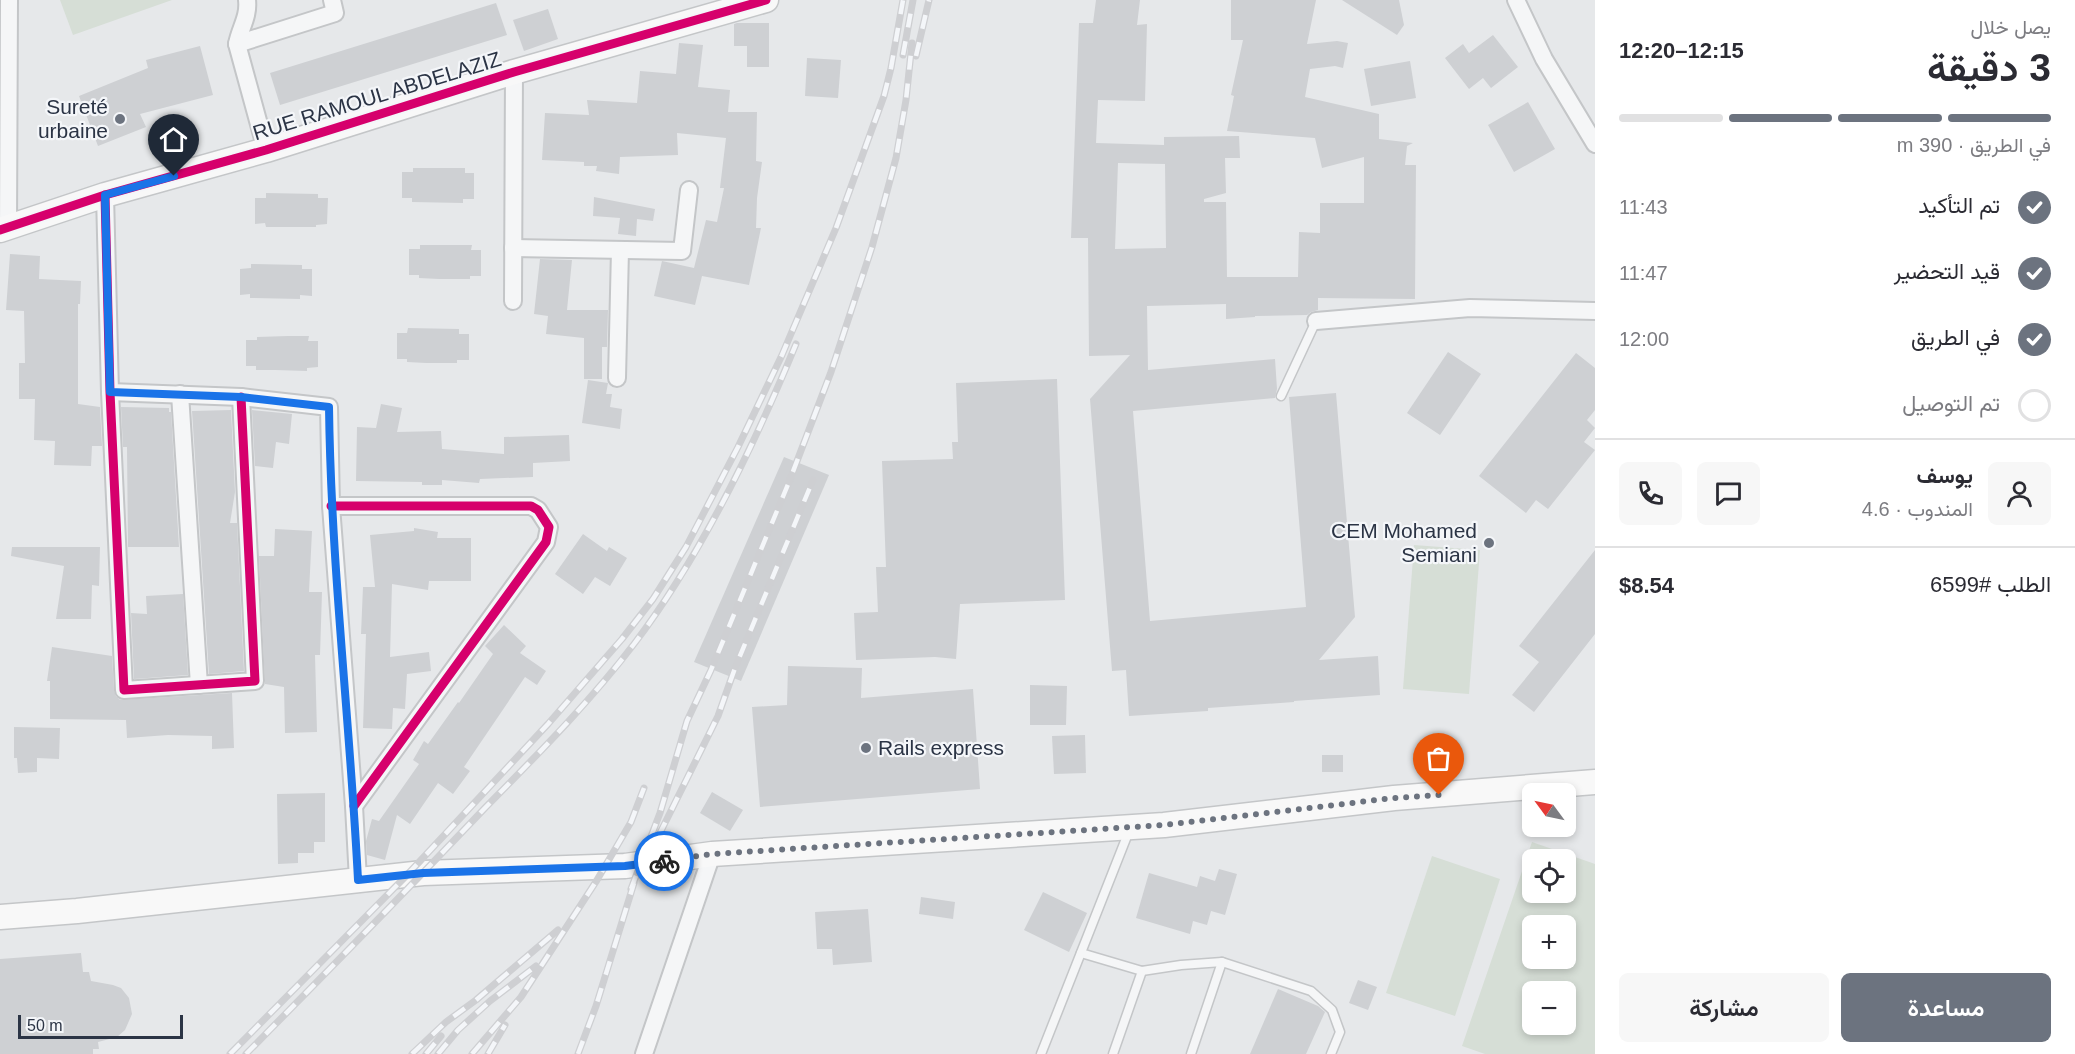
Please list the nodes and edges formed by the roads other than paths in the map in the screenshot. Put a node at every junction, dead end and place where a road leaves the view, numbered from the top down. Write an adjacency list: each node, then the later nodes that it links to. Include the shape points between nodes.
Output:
1 (9, 0): 12 (street)
2 (247, 0): 6 (street, via 249,10)
3 (332, 0): 6 (street, via 335,13)
4 (766, 0): 7 (main road, RUE RAMOUL ABDELAZIZ)
5 (1516, 0): 8 (street, via 1544,59)
6 (237, 44): 9 (street)
7 (514, 72): 9 (main road, RUE RAMOUL ABDELAZIZ); 13 (street)
8 (1595, 144)
9 (266, 150): 11 (main road, RUE RAMOUL ABDELAZIZ)
10 (689, 190): 14 (street, via 682,251)
11 (105, 195): 12 (main road, RUE RAMOUL ABDELAZIZ); 19 (street)
12 (4, 229)
13 (513, 248): 14 (street); 15 (street)
14 (620, 250): 18 (street)
15 (513, 301)
16 (1595, 311): 17 (street, via 1470,308)
17 (1316, 321): 21 (lane)
18 (616, 378)
19 (110, 392): 20 (street); 24 (street, via 124,690)
20 (180, 394): 22 (street); 24 (street)
21 (1281, 396)
22 (241, 397): 23 (street, via 329,407); 24 (street, via 255,681)
23 (331, 506): 26 (street); 26 (street, via 531,506 549,527 546,542)
24 (199, 685)
25 (1595, 782): 27 (main road, via 1394,798)
26 (354, 806): 29 (street)
27 (1130, 828): 28 (main road); 31 (lane)
28 (712, 854): 29 (main road, via 625,866 423,873); 34 (street)
29 (358, 880): 30 (main road)
30 (0, 917)
31 (1080, 953): 33 (lane); 35 (lane)
32 (1222, 962): 33 (lane); 37 (lane); 38 (lane, via 1311,991 1332,1010 1340,1032)
33 (1142, 970): 36 (lane)
34 (644, 1054)
35 (1041, 1054)
36 (1113, 1054)
37 (1191, 1054)
38 (1331, 1054)

